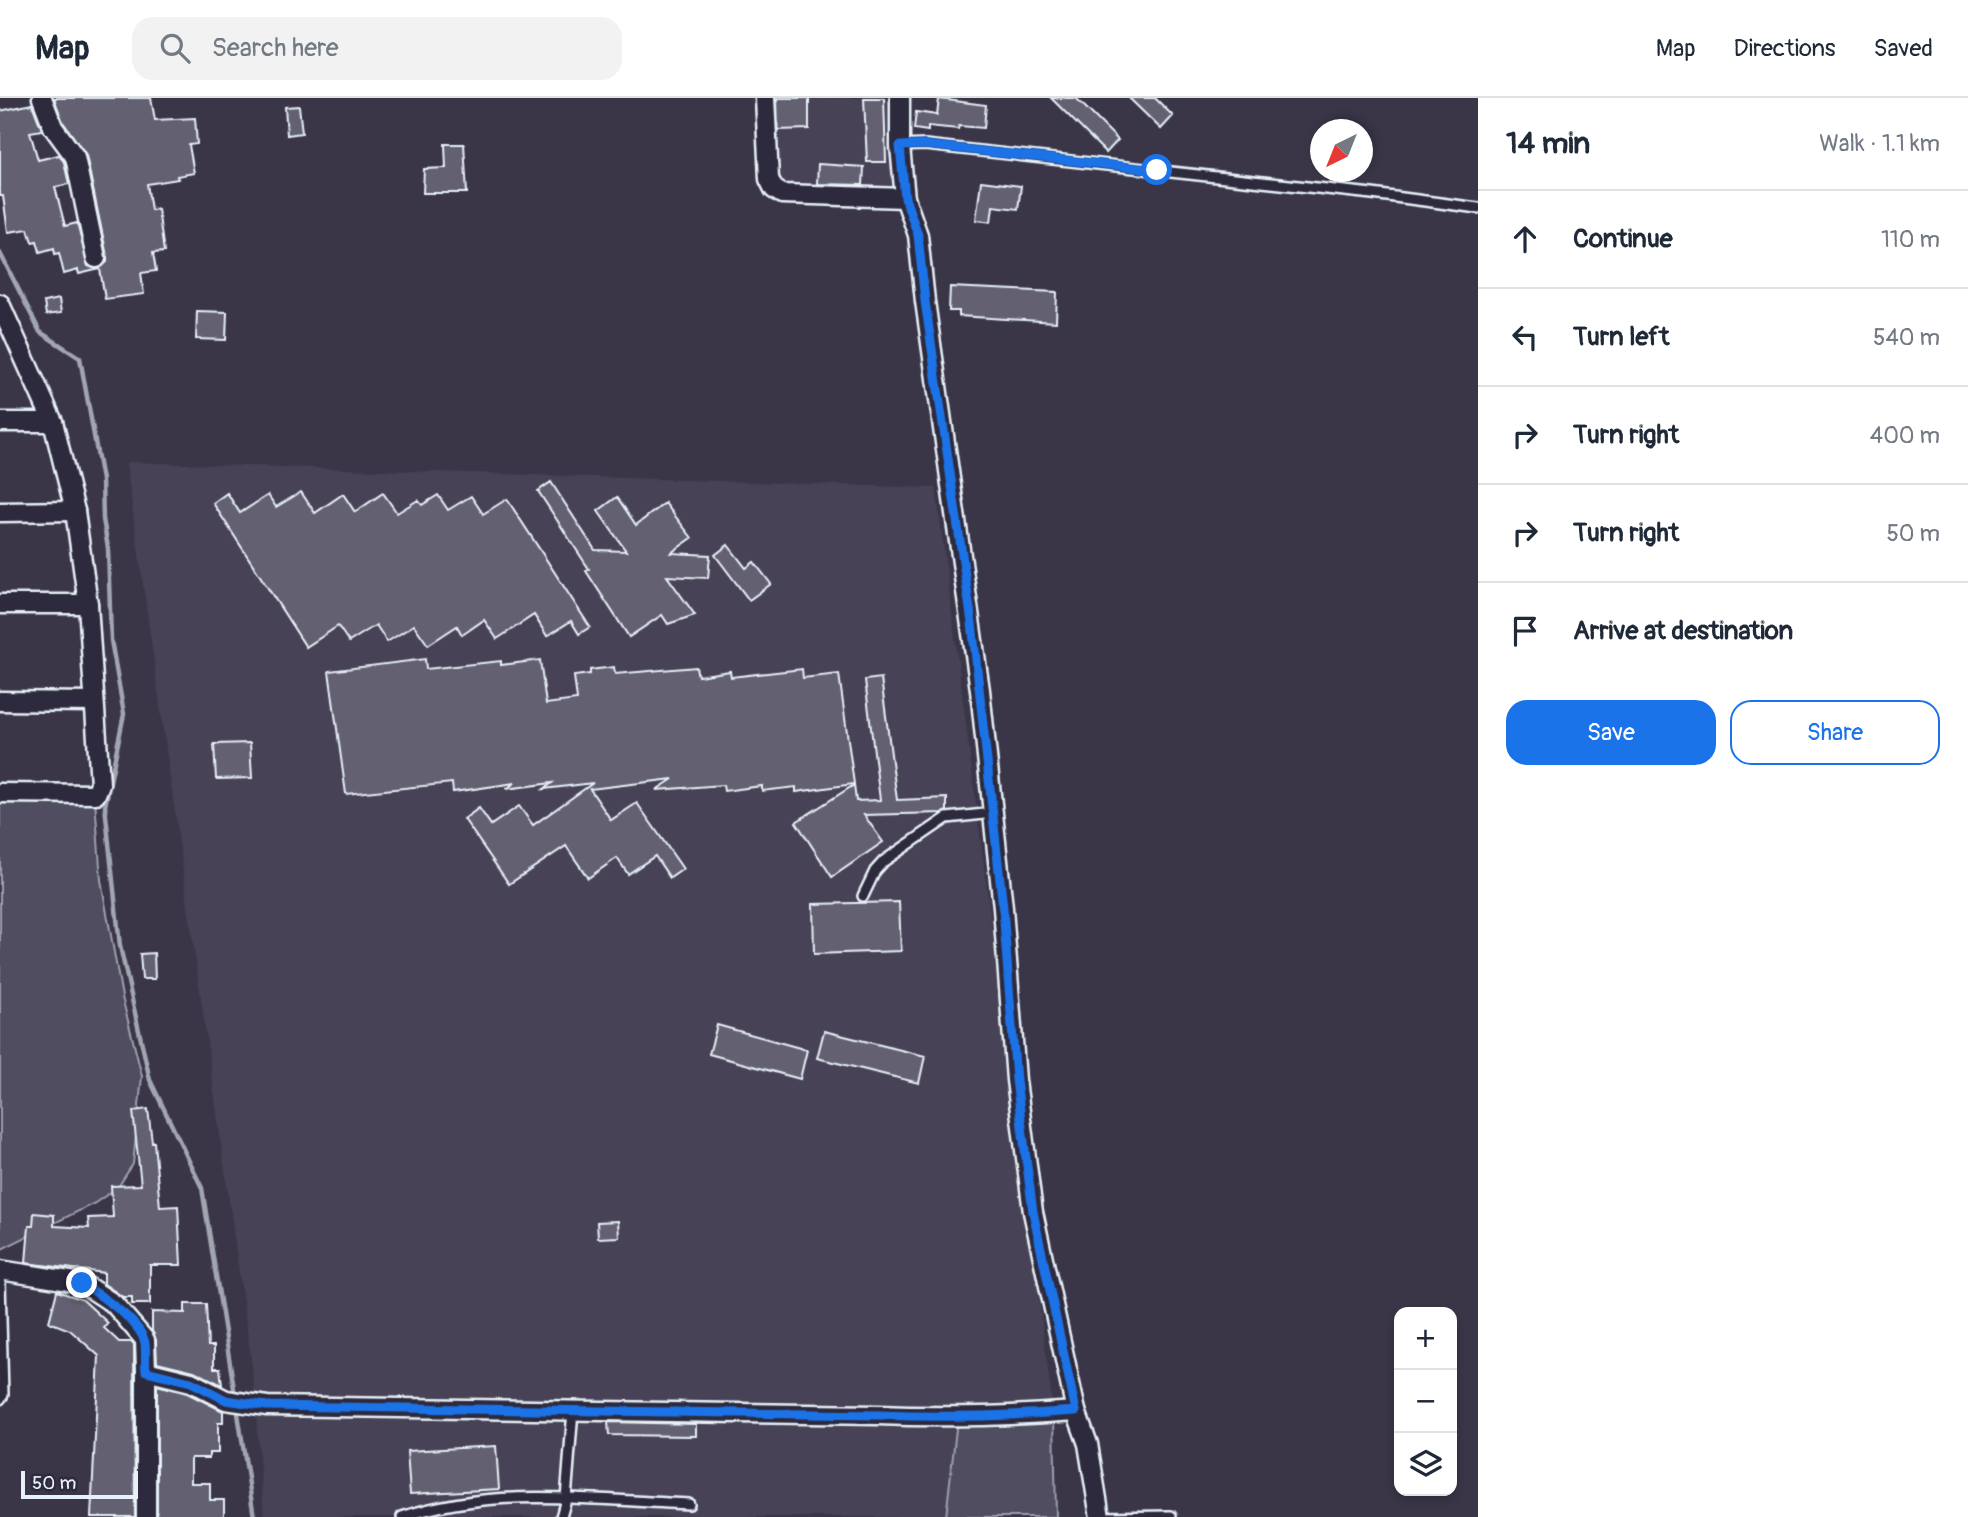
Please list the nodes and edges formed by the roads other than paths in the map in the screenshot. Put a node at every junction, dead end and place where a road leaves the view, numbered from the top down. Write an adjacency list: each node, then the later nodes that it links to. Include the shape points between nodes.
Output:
1 (43, 98): 7 (street, via 52,127 75,157)
2 (765, 98): 5 (street, via 769,179 775,189 782,194)
3 (900, 98): 4 (street)
4 (900, 146): 5 (street); 6 (lane, via 925,145)
5 (905, 198): 19 (street, via 918,235)
6 (1478, 208)
7 (96, 258)
8 (0, 304): 9 (street)
9 (7, 331): 11 (street)
10 (0, 422): 11 (street)
11 (53, 422): 12 (street)
12 (75, 511): 13 (street); 15 (street)
13 (0, 512)
14 (0, 604): 15 (street)
15 (88, 604): 17 (street)
16 (0, 701): 17 (street)
17 (94, 702): 18 (street, via 100,784 96,794)
18 (0, 793)
19 (994, 813): 20 (lane, via 947,818 884,861); 26 (street, via 1016,1080 1033,1212)
20 (863, 896)
21 (0, 1270): 23 (street, via 82,1283 114,1304 145,1340)
22 (0, 1280): 24 (lane)
23 (146, 1371): 25 (street, via 191,1382 226,1400 267,1406); 29 (street)
24 (0, 1399)
25 (573, 1410): 26 (street, via 935,1418); 27 (lane)
26 (1076, 1411): 32 (street, via 1088,1444)
27 (566, 1499): 28 (lane); 30 (lane, via 519,1497); 31 (lane)
28 (689, 1504)
29 (146, 1517)
30 (402, 1517)
31 (561, 1517)
32 (1100, 1517): 33 (lane)
33 (1171, 1517)

